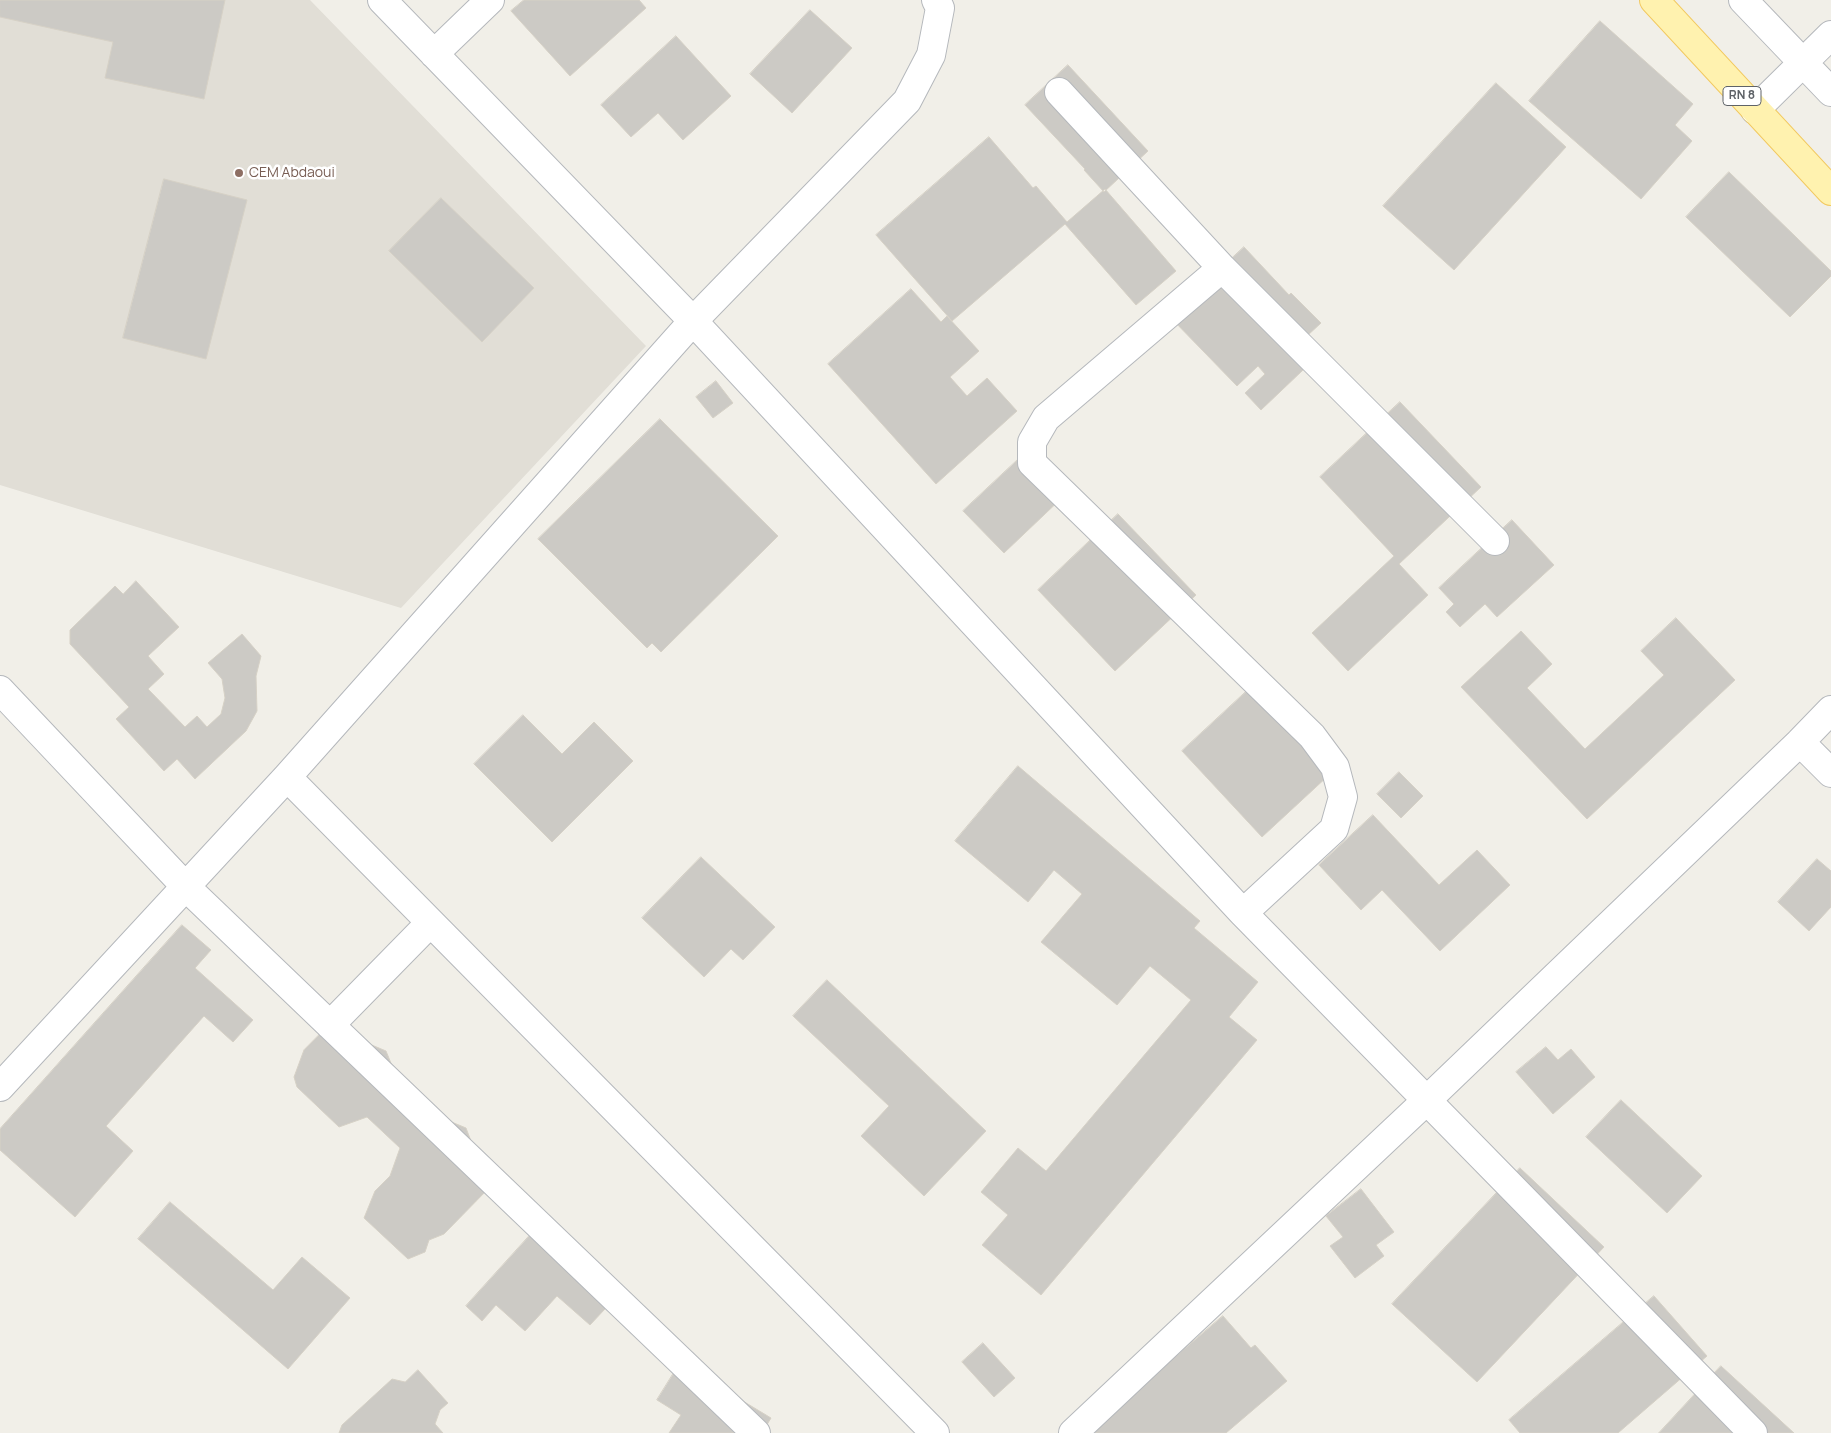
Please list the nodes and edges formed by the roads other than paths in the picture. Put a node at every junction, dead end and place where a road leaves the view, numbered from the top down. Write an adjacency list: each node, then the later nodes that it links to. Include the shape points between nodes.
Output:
1 (382, 0): 7 (street)
2 (490, 0): 7 (street)
3 (936, 0): 14 (street, via 940,8 931,55 907,101)
4 (1654, 0): 11 (main road, RN 8)
5 (1743, 0): 8 (street)
6 (1831, 35): 8 (street)
7 (434, 54): 14 (street)
8 (1804, 64): 10 (street); 11 (street)
9 (1059, 92): 13 (street)
10 (1831, 92)
11 (1755, 110): 12 (main road, RN 8)
12 (1831, 191)
13 (1222, 268): 15 (street); 22 (street, via 1046,418 1032,442 1032,463 1312,736 1335,767 1343,797 1334,829)
14 (693, 321): 20 (street); 22 (street)
15 (1495, 541)
16 (0, 690): 21 (street)
17 (1831, 710): 18 (street)
18 (1800, 742): 19 (street); 26 (street)
19 (1831, 773)
20 (286, 777): 21 (street); 23 (street)
21 (186, 887): 24 (street); 25 (street)
22 (1243, 913): 26 (street)
23 (430, 923): 24 (street); 28 (street)
24 (330, 1025): 27 (street)
25 (0, 1087)
26 (1427, 1100): 29 (street); 30 (street)
27 (756, 1433)
28 (935, 1433)
29 (1073, 1433)
30 (1753, 1433)

